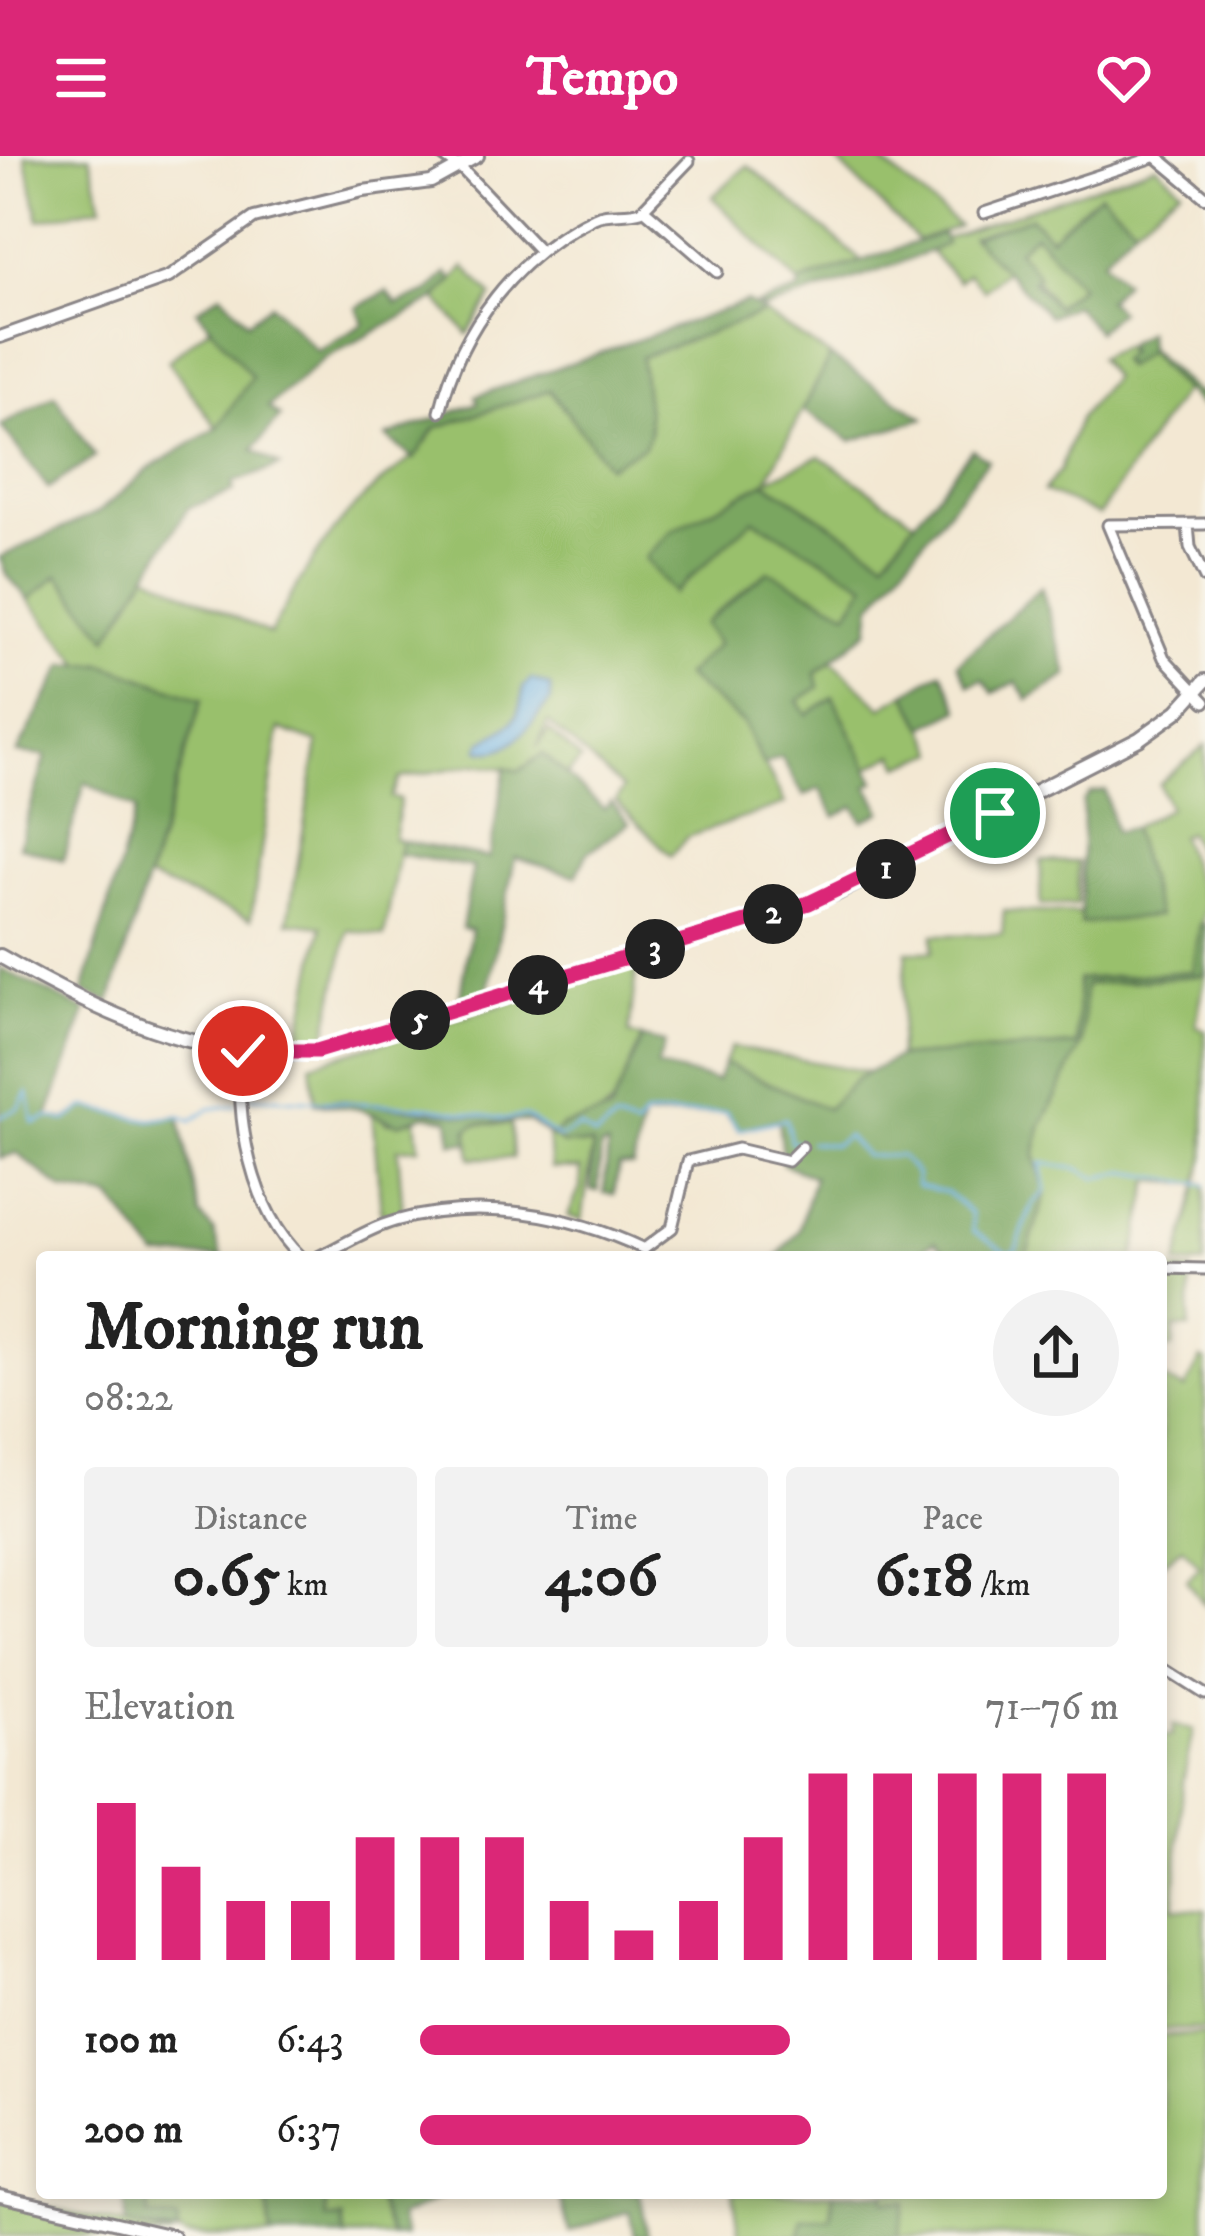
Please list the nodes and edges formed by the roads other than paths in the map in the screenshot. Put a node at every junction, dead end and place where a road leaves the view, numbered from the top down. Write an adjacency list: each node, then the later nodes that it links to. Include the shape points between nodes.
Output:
1 (443, 156): 5 (street)
2 (478, 156): 5 (street)
3 (1156, 156): 6 (street); 8 (street)
4 (689, 161): 7 (street)
5 (462, 169): 9 (street); 11 (street, via 412,187 254,218 169,277)
6 (1205, 197)
7 (644, 209): 9 (street, via 598,215); 10 (street)
8 (984, 213)
9 (539, 250): 12 (street, via 480,318)
10 (718, 272)
11 (0, 337)
12 (440, 412)
13 (1205, 524): 14 (street)
14 (1188, 525): 15 (street); 17 (street, via 1108,525 1164,658)
15 (1205, 578)
16 (1205, 681): 17 (main road)
17 (1200, 698): 19 (main road, via 1139,739 823,898 317,1051)
18 (0, 956): 19 (main road, via 128,1018)
19 (243, 1051): 21 (street, via 250,1161)
20 (802, 1147): 24 (street, via 788,1161 737,1149 688,1161 672,1228)
21 (297, 1251)
22 (331, 1251): 23 (street, via 394,1221 482,1210 559,1219)
23 (639, 1251)
24 (646, 1251)
25 (1167, 1268): 26 (street)
26 (1205, 1269)
27 (1167, 1670): 28 (street)
28 (1205, 1694)
29 (0, 2196): 30 (street)
30 (173, 2236)

